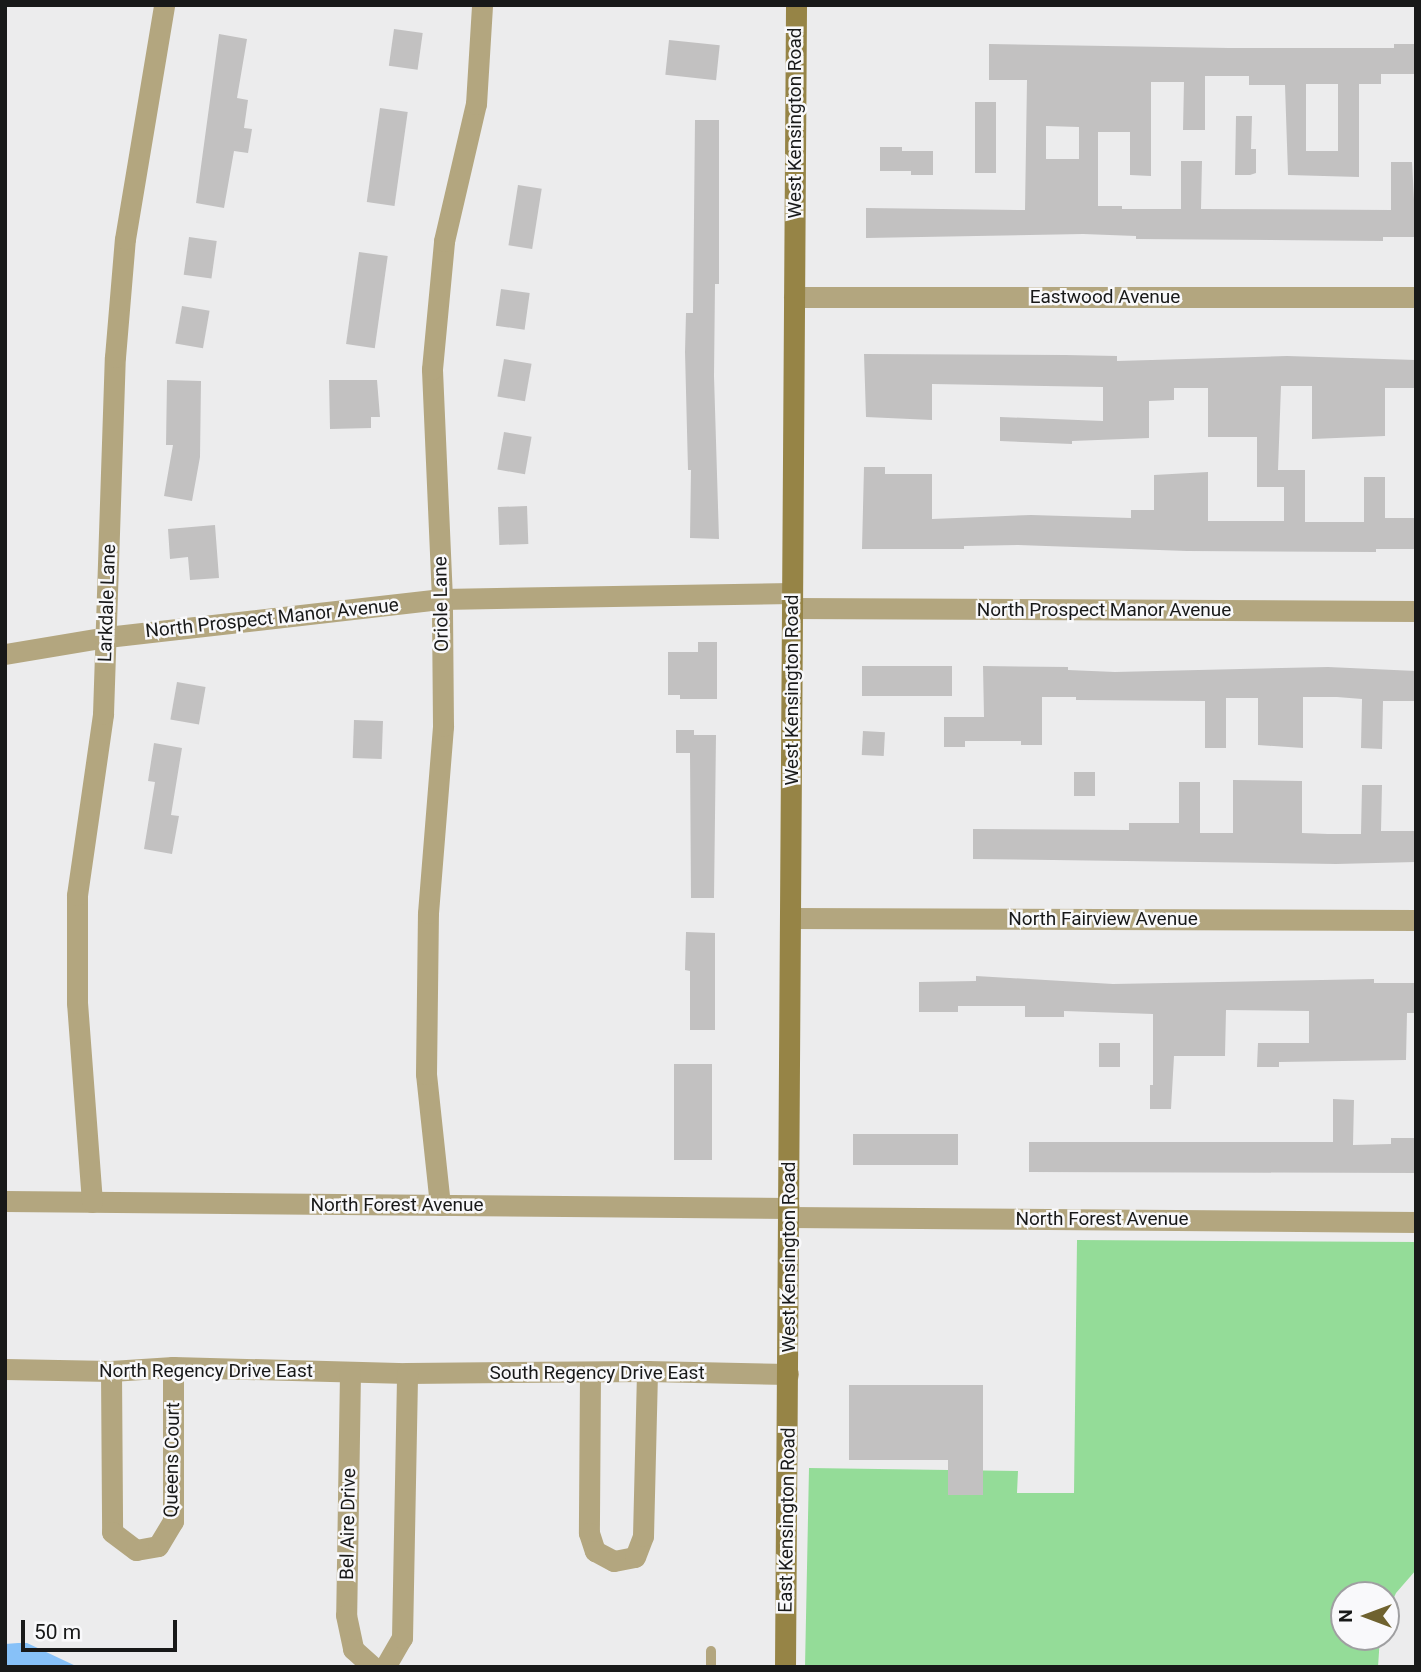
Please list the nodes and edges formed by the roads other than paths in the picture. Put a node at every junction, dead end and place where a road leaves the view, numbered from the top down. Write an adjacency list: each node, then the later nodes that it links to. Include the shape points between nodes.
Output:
1 (164, 5): 9 (street, Larkdale Lane, via 125,239 114,357)
2 (482, 5): 6 (street, Oriole Lane, via 476,104 444,241 432,369)
3 (796, 5): 5 (main road, West Kensington Road)
4 (1416, 296): 5 (street, Eastwood Avenue)
5 (794, 297): 7 (main road, West Kensington Road)
6 (442, 599): 7 (street, North Prospect Manor Avenue); 9 (street, North Prospect Manor Avenue); 15 (street, Oriole Lane, via 443,726 428,913 426,1074)
7 (792, 601): 8 (street, North Prospect Manor Avenue); 11 (main road, West Kensington Road)
8 (1416, 611)
9 (107, 637): 10 (street, North Prospect Manor Avenue); 14 (street, Larkdale Lane, via 103,714 77,895 77,1003)
10 (5, 653)
11 (791, 918): 12 (street, North Fairview Avenue); 16 (main road, West Kensington Road)
12 (1416, 920)
13 (5, 1201): 14 (street, North Forest Avenue)
14 (92, 1202): 15 (street, North Forest Avenue)
15 (440, 1205): 16 (street, North Forest Avenue)
16 (789, 1212): 17 (street, North Forest Avenue); 25 (main road, West Kensington Road)
17 (1416, 1222)
18 (173, 1367): 20 (street, North Regency Drive East); 20 (street, Queens Court, via 173,1521 158,1546 136,1550 113,1532); 22 (street, North Regency Drive East)
19 (5, 1369): 20 (street, North Regency Drive East)
20 (111, 1371)
21 (647, 1371): 24 (street, South Regency Drive East); 24 (street, via 643,1536 635,1557 614,1561 595,1551 589,1533); 25 (street, South Regency Drive East)
22 (350, 1372): 23 (street, North Regency Drive East); 27 (street, Bel Aire Drive, via 346,1615 353,1649)
23 (407, 1373): 24 (street, South Regency Drive East); 28 (street, via 402,1639)
24 (590, 1373)
25 (788, 1374): 30 (main road, East Kensington Road)
26 (711, 1651): 29 (lane)
27 (373, 1667)
28 (385, 1667)
29 (711, 1667)
30 (785, 1667)

